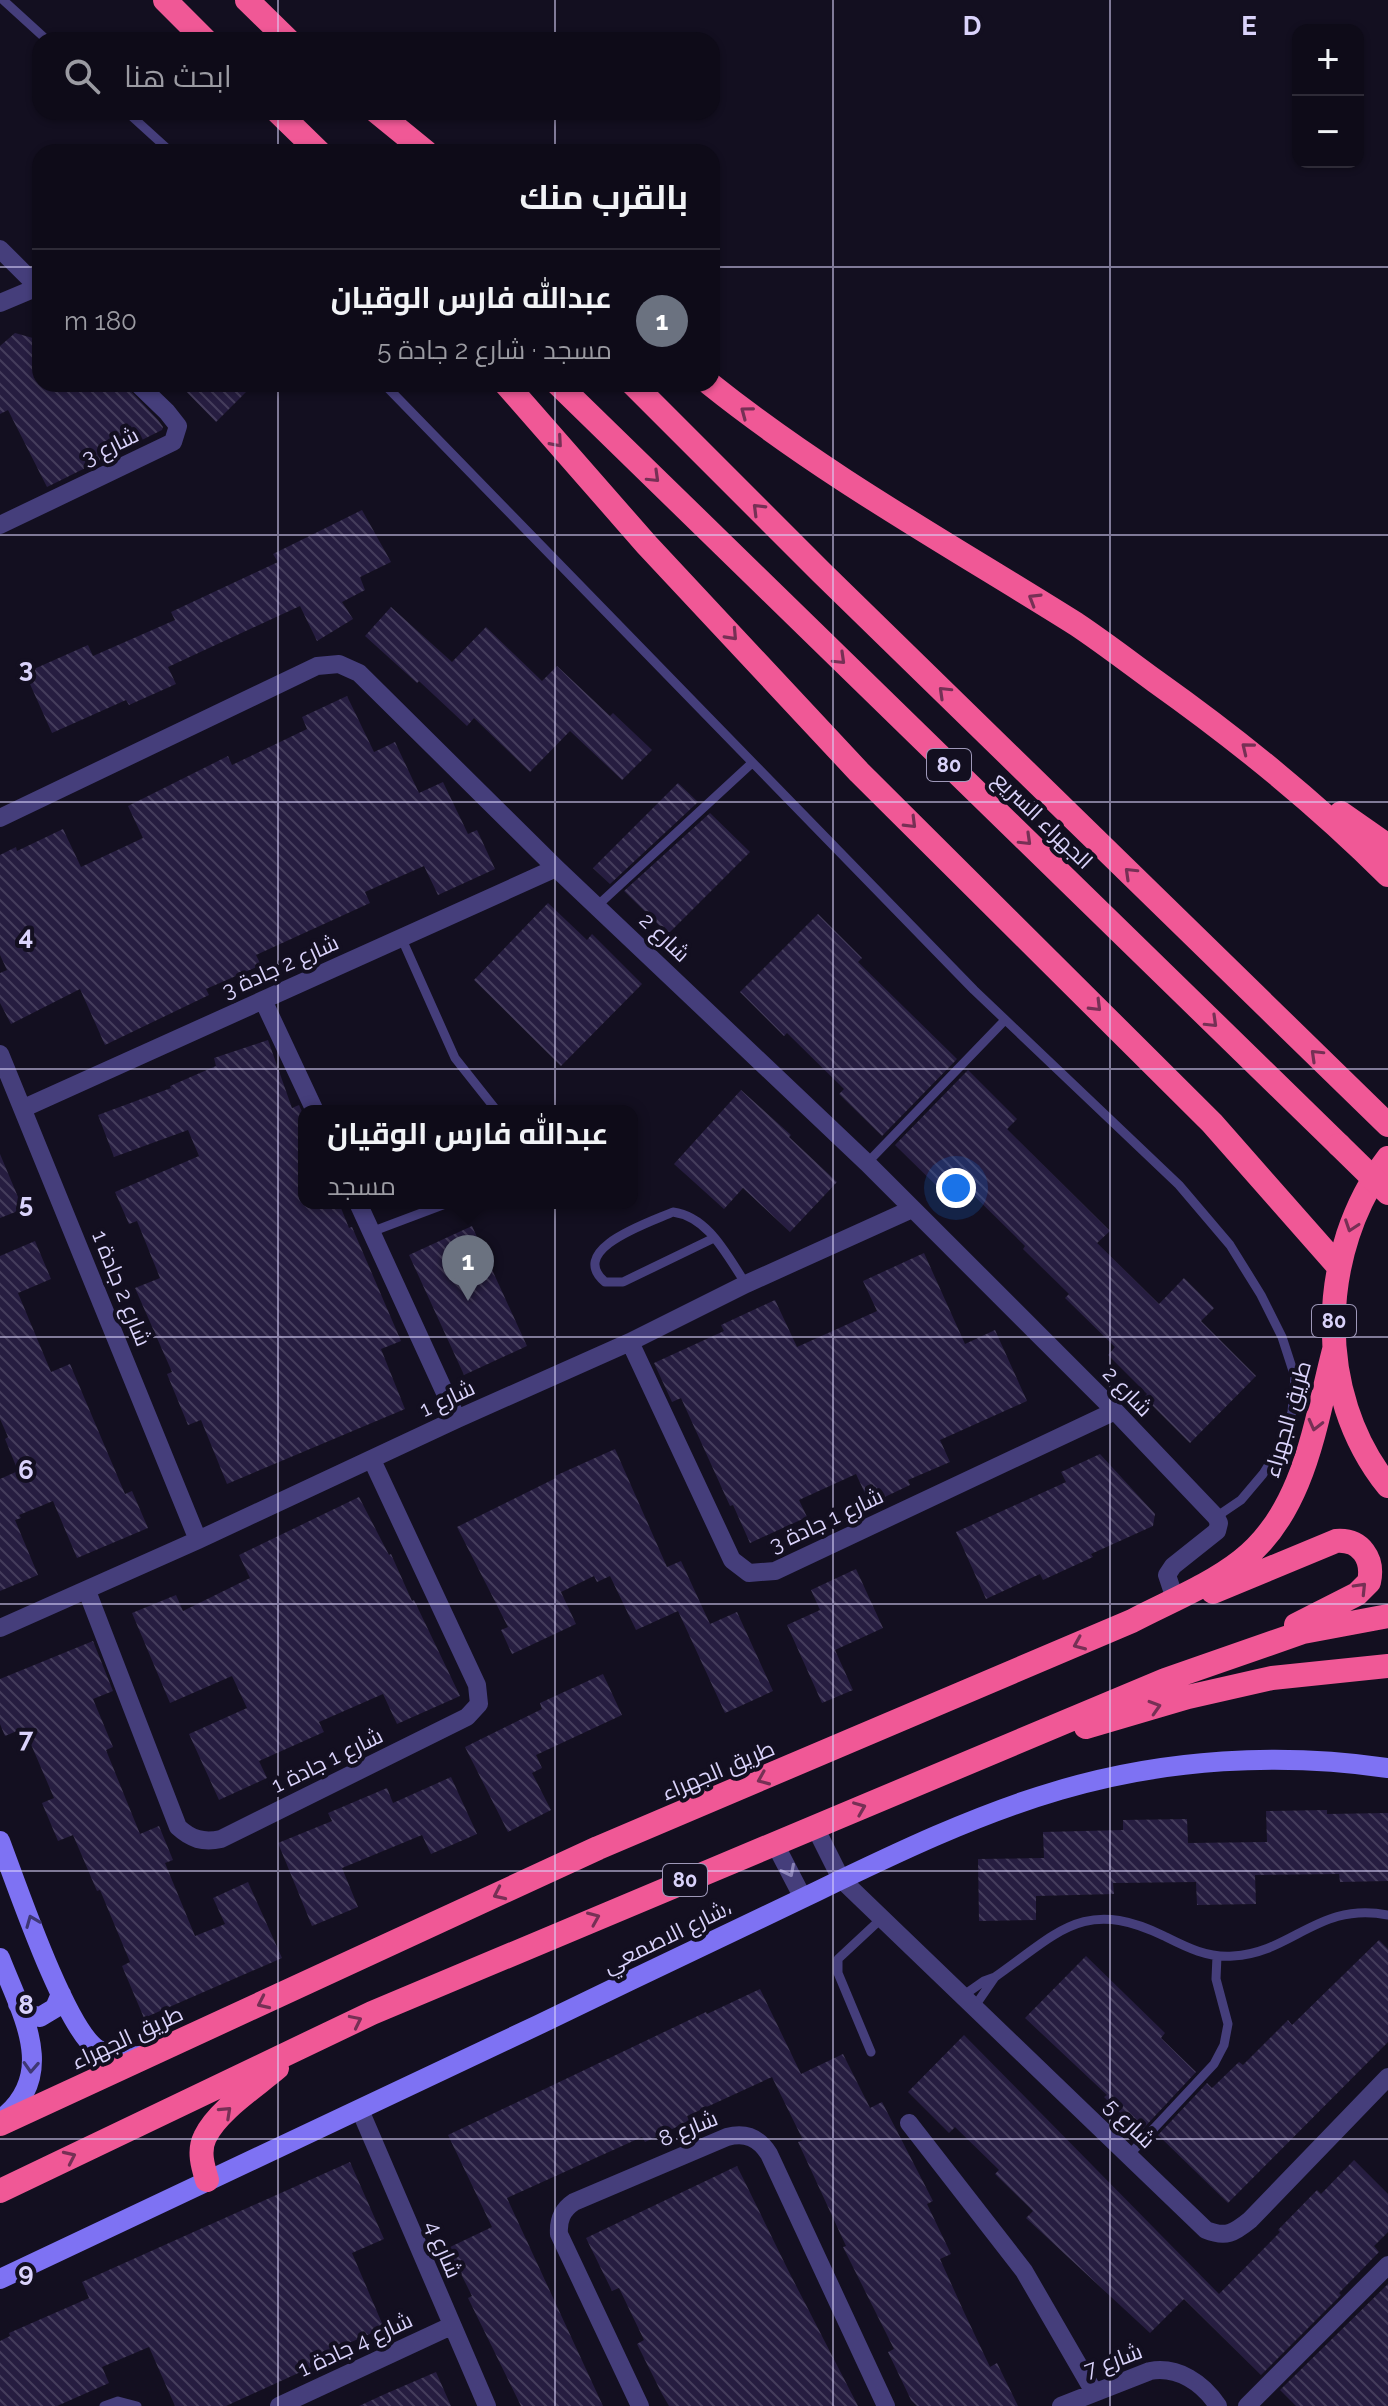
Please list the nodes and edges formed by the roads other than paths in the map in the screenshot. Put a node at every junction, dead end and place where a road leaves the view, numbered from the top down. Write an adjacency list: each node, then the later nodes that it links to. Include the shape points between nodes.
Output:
1 (3, 0): 4 (lane)
2 (165, 0): 5 (highway)
3 (247, 0): 6 (highway)
4 (38, 32)
5 (197, 32)
6 (281, 32)
7 (136, 120): 12 (lane)
8 (278, 120): 13 (highway)
9 (286, 120): 14 (highway)
10 (368, 120): 15 (highway)
11 (387, 120): 16 (highway)
12 (162, 144)
13 (298, 144)
14 (311, 144)
15 (392, 144)
16 (416, 144)
17 (0, 249): 18 (street)
18 (32, 281)
19 (32, 291): 20 (street)
20 (0, 303)
21 (146, 392): 27 (street, شارع 3, via 178,426 173,442)
22 (392, 392): 28 (lane)
23 (513, 392): 51 (highway, one-way to 51, via 859,772 1212,1123)
24 (566, 392): 45 (highway, الجهراء السريع / 80, one-way to 45, bridge)
25 (641, 392): 42 (highway, الجهراء السريع / 80, one-way to 25)
26 (720, 392): 29 (highway, one-way to 26, via 1078,626 822,468)
27 (0, 525)
28 (752, 763): 34 (lane); 37 (lane)
29 (1285, 779): 31 (highway); 33 (highway)
30 (0, 818): 32 (street, شارع 2, via 317,666 339,664 359,673)
31 (1388, 846)
32 (556, 868): 34 (street, شارع 2); 35 (street, شارع 2 جادة 3)
33 (1388, 875)
34 (597, 906): 44 (street, شارع 2)
35 (401, 937): 36 (street, شارع 2 جادة 3); 40 (lane, via 455,1058)
36 (263, 1000): 39 (street); 41 (street, شارع 2 جادة 3)
37 (1005, 1020): 44 (lane); 59 (lane, via 1179,1185 1230,1245 1282,1337 1295,1377 1292,1412 1281,1445 1241,1500)
38 (0, 1054): 41 (street, شارع 2 جادة 1)
39 (312, 1105)
40 (492, 1105)
41 (24, 1108): 60 (street, شارع 2 جادة 1)
42 (1380, 1117)
43 (1388, 1158): 51 (highway, 80, one-way to 51, via 1352,1219)
44 (867, 1163): 48 (street, شارع 2)
45 (1388, 1193)
46 (361, 1209): 49 (street)
47 (432, 1209): 49 (lane)
48 (912, 1209): 52 (street, شارع 1); 55 (street, شارع 2)
49 (371, 1232): 56 (street)
50 (714, 1238): 50 (lane, via 694,1217 673,1212 606,1243 595,1267 605,1282 623,1282); 52 (lane)
51 (1338, 1266): 54 (highway, 80)
52 (746, 1284): 53 (street, شارع 1)
53 (630, 1342): 55 (street, شارع 1 جادة 3, via 732,1560 749,1573 775,1571); 56 (street, شارع 1)
54 (1334, 1350): 58 (highway, 80, via 1358,1436); 62 (highway, طريق الجهراء / 80, one-way to 62, via 1304,1467 1289,1503 1241,1561)
55 (1115, 1411): 59 (street, شارع 2)
56 (457, 1419): 57 (street, شارع 1)
57 (372, 1460): 60 (street, شارع 1); 61 (street, شارع 1 جادة 1, via 477,1685 479,1704 467,1717 221,1839 194,1839 178,1827)
58 (1388, 1486)
59 (1216, 1517): 62 (street, via 1217,1531 1167,1575)
60 (198, 1540): 61 (street, شارع 1)
61 (87, 1591): 65 (street, شارع 1)
62 (1175, 1599): 64 (highway, طريق الجهراء / 80)
63 (1388, 1616): 67 (highway, 80, via 1303,1632)
64 (1132, 1621): 67 (highway, one-way to 64, via 1357,1594 1369,1582 1370,1559 1355,1544 1336,1541); 84 (highway, طريق الجهراء / 80, one-way to 84, via 598,1848)
65 (0, 1628)
66 (1388, 1666): 68 (highway, one-way to 66, via 1188,1697 1272,1678)
67 (1165, 1680): 68 (highway, 80)
68 (973, 1761): 70 (highway, 80, one-way to 68)
69 (1388, 1768): 73 (street, شارع الاصمعي،, via 1254,1759 1127,1775 992,1814)
70 (815, 1827): 72 (highway, 80); 73 (street)
71 (0, 1841): 80 (street, one-way to 71)
72 (775, 1844): 74 (street, one-way to 74); 83 (highway, 80, one-way to 72)
73 (841, 1879): 74 (street, شارع الاصمعي،); 76 (street, شارع 5)
74 (803, 1898): 87 (street, شارع الاصمعي،)
75 (1388, 1915): 77 (lane, via 1332,1916 1265,1949)
76 (882, 1918): 81 (street, شارع 5); 85 (lane, via 838,1959 838,1973)
77 (1217, 1956): 79 (lane, via 1143,1926 1098,1918 1056,1934); 90 (lane, via 1216,1979 1228,2024 1224,2045 1214,2064)
78 (0, 1958): 82 (street)
79 (995, 1977): 81 (lane); 81 (lane)
80 (61, 1994): 82 (street, via 55,2008 40,2017 26,2014); 84 (street, via 73,2020 97,2049 136,2057)
81 (969, 2001): 90 (street, شارع 5)
82 (18, 2004): 88 (street, one-way to 88, via 31,2041 33,2068 29,2089)
83 (302, 2047): 91 (highway, one-way to 83, via 204,2138 220,2117); 92 (highway, 80, one-way to 83)
84 (157, 2052): 88 (highway, طريق الجهراء / 80)
85 (871, 2052)
86 (1386, 2083): 90 (street, شارع 5, via 1250,2220 1228,2235 1206,2230)
87 (360, 2110): 91 (street, شارع الاصمعي،); 95 (street, شارع 4)
88 (0, 2122)
89 (909, 2123): 96 (street, via 1024,2271)
90 (1129, 2155)
91 (207, 2180): 94 (street, شارع الاصمعي،)
92 (0, 2191)
93 (1388, 2265): 105 (street)
94 (0, 2279)
95 (451, 2326): 99 (street, شارع 4 جادة 1); 100 (street, شارع 4)
96 (1094, 2392): 103 (street, شارع 7); 104 (street, شارع 7, via 1162,2369 1197,2382)
97 (104, 2406): 98 (lane, via 118,2401)
98 (137, 2406)
99 (279, 2406)
100 (487, 2406)
101 (640, 2406): 102 (street, شارع 8, via 559,2234 560,2219 574,2202 743,2134 759,2140 769,2154)
102 (886, 2406)
103 (1061, 2406)
104 (1218, 2406)
105 (1247, 2406)

